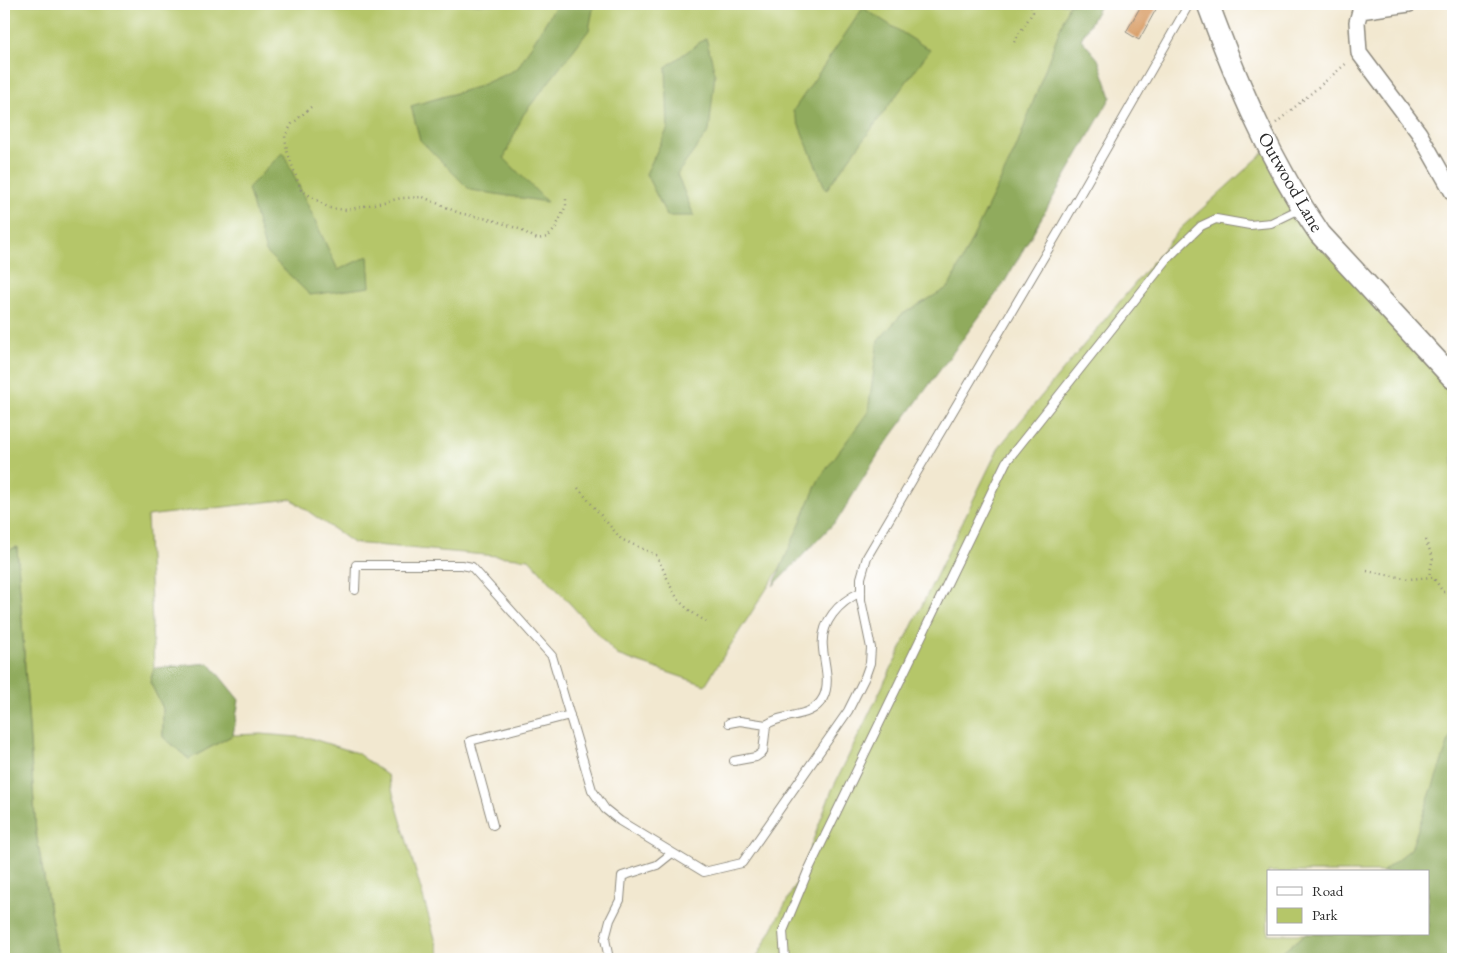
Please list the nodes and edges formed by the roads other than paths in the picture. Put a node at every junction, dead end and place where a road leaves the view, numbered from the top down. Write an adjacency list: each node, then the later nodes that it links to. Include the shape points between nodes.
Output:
1 (1189, 4): 9 (lane, via 867,557)
2 (1208, 4): 6 (main road, Outwood Lane, via 1262,134)
3 (1409, 4): 4 (street)
4 (1357, 8): 5 (street, via 1359,53 1419,133)
5 (1453, 193)
6 (1302, 208): 7 (main road, Outwood Lane, via 1320,234); 17 (lane, via 1271,223 1250,225 1222,219 1208,221 1201,226 1169,257 1006,462 808,872 783,931)
7 (1453, 378)
8 (355, 590): 10 (lane, via 356,565 472,567 552,656)
9 (861, 592): 12 (lane, via 837,607 822,635 827,682 823,697 806,713 775,718); 15 (lane, via 871,648 865,677 848,711 742,863 704,872)
10 (570, 715): 14 (lane, via 470,741); 15 (lane, via 592,790 604,809)
11 (729, 723): 12 (lane)
12 (766, 725): 13 (lane, via 763,752 756,757)
13 (734, 761)
14 (493, 826)
15 (672, 853): 16 (lane, via 657,865 622,876 620,900 605,939)
16 (609, 959)
17 (785, 959)

